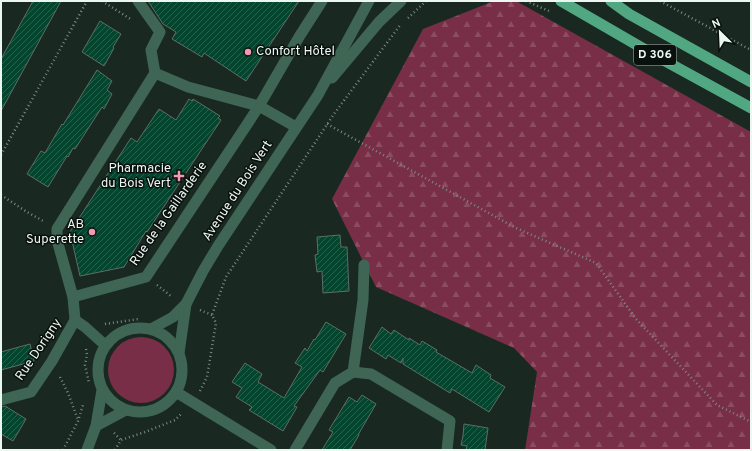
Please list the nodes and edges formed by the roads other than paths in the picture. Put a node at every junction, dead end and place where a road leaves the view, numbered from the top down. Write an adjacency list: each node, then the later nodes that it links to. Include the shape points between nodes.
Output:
1 (138, 1): 7 (street, via 160,32 151,50)
2 (322, 1): 10 (street, Rue de la Gaillarderie)
3 (369, 1): 9 (street, Avenue du Bois Vert)
4 (401, 1): 9 (street, Avenue du Bois Vert, via 379,22)
5 (561, 1): 11 (main road, D 306)
6 (611, 1): 8 (main road, D 306, via 629,14)
7 (155, 73): 10 (street, via 188,87); 14 (street, via 57,229 57,240)
8 (751, 82)
9 (318, 95): 12 (street, Avenue du Bois Vert)
10 (259, 106): 12 (street); 14 (street, Rue de la Gaillarderie, via 146,277)
11 (751, 108)
12 (296, 127): 15 (street, Avenue du Bois Vert, via 218,246)
13 (364, 265): 20 (street, via 363,300)
14 (73, 297): 16 (street)
15 (186, 304): 17 (street, Avenue du Bois Vert, via 173,317); 19 (street, Avenue du Bois Vert)
16 (76, 320): 18 (street); 23 (street, Rue Dorigny, via 31,392)
17 (152, 329): 18 (street, via 126,330 114,336); 19 (street, via 172,342)
18 (105, 345): 21 (street, via 97,371)
19 (178, 353): 22 (street, via 182,366 181,380)
20 (353, 372): 28 (street, via 335,383); 29 (street, via 371,374 450,421)
21 (102, 390): 24 (street, via 113,402); 25 (street)
22 (176, 392): 24 (street, via 164,404 149,411); 27 (street)
23 (1, 400)
24 (126, 410): 25 (street)
25 (96, 426): 26 (street)
26 (87, 450)
27 (272, 450)
28 (295, 450)
29 (447, 450)

